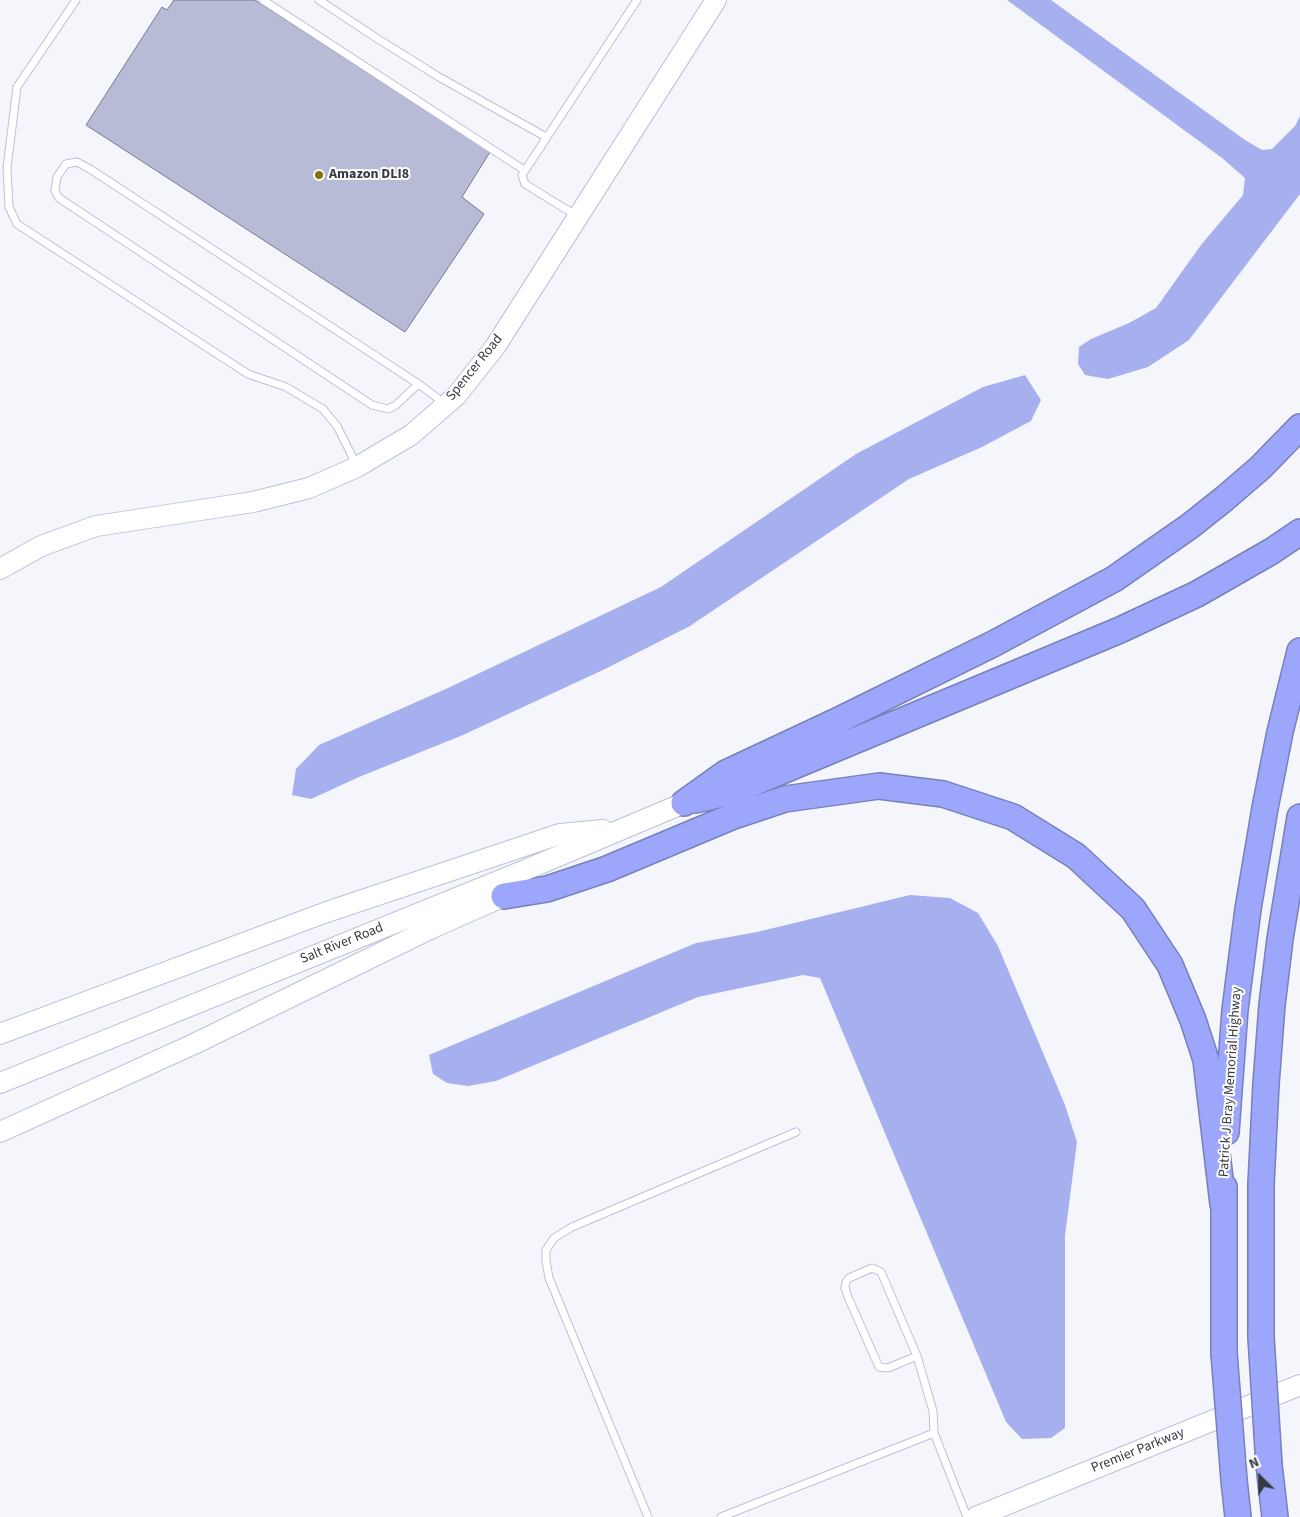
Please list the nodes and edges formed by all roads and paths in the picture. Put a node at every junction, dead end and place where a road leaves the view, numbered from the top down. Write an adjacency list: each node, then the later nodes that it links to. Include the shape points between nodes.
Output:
1 (76, 0): 12 (lane, via 17,86 7,168 9,207 17,224 248,374 286,387 323,409 337,426)
2 (263, 0): 7 (lane)
3 (319, 0): 6 (lane, via 432,72)
4 (637, 0): 6 (lane)
5 (716, 0): 8 (main road, Spencer Road)
6 (546, 137): 7 (lane)
7 (524, 170): 8 (lane, via 525,184)
8 (578, 216): 10 (main road, Spencer Road, via 495,346)
9 (420, 386): 9 (lane, via 414,387 388,409 372,404 59,198 55,191 57,177 66,164 77,162 90,169); 10 (lane)
10 (447, 404): 12 (main road, Spencer Road, via 411,435)
11 (1300, 427): 16 (highway, via 1224,500 1114,579 976,652 726,774)
12 (357, 467): 14 (main road, Spencer Road, via 309,488 262,500 96,526 41,546)
13 (1300, 532): 16 (highway, via 1197,594 1120,630 734,791)
14 (0, 569)
15 (1300, 651): 24 (highway, Patrick J Bray Memorial Highway, via 1265,808 1242,951 1229,1084)
16 (684, 802): 18 (main road, Salt River Road)
17 (1300, 817): 33 (highway, bridge, via 1272,1005 1260,1193 1261,1337)
18 (623, 828): 19 (main road, via 562,868); 20 (main road, via 560,834 324,913); 21 (main road, Salt River Road)
19 (504, 896): 22 (main road, via 194,1044); 24 (highway, via 547,889 607,869 731,817 785,799 880,786 943,794 1012,817 1076,856 1133,908 1170,965 1206,1060)
20 (0, 1034)
21 (0, 1083)
22 (0, 1132)
23 (796, 1132): 28 (lane, via 572,1227 554,1238 546,1250 549,1278)
24 (1223, 1204): 32 (highway, Patrick J Bray Memorial Highway, bridge, via 1224,1353)
25 (918, 1356): 25 (lane, via 881,1272 872,1268 849,1278 845,1288 848,1297 879,1367 888,1368); 27 (lane)
26 (1300, 1385): 31 (main road, Premier Parkway)
27 (934, 1432): 29 (lane); 30 (lane)
28 (648, 1517)
29 (721, 1517)
30 (967, 1517)
31 (976, 1517)
32 (1238, 1517)
33 (1275, 1517)

